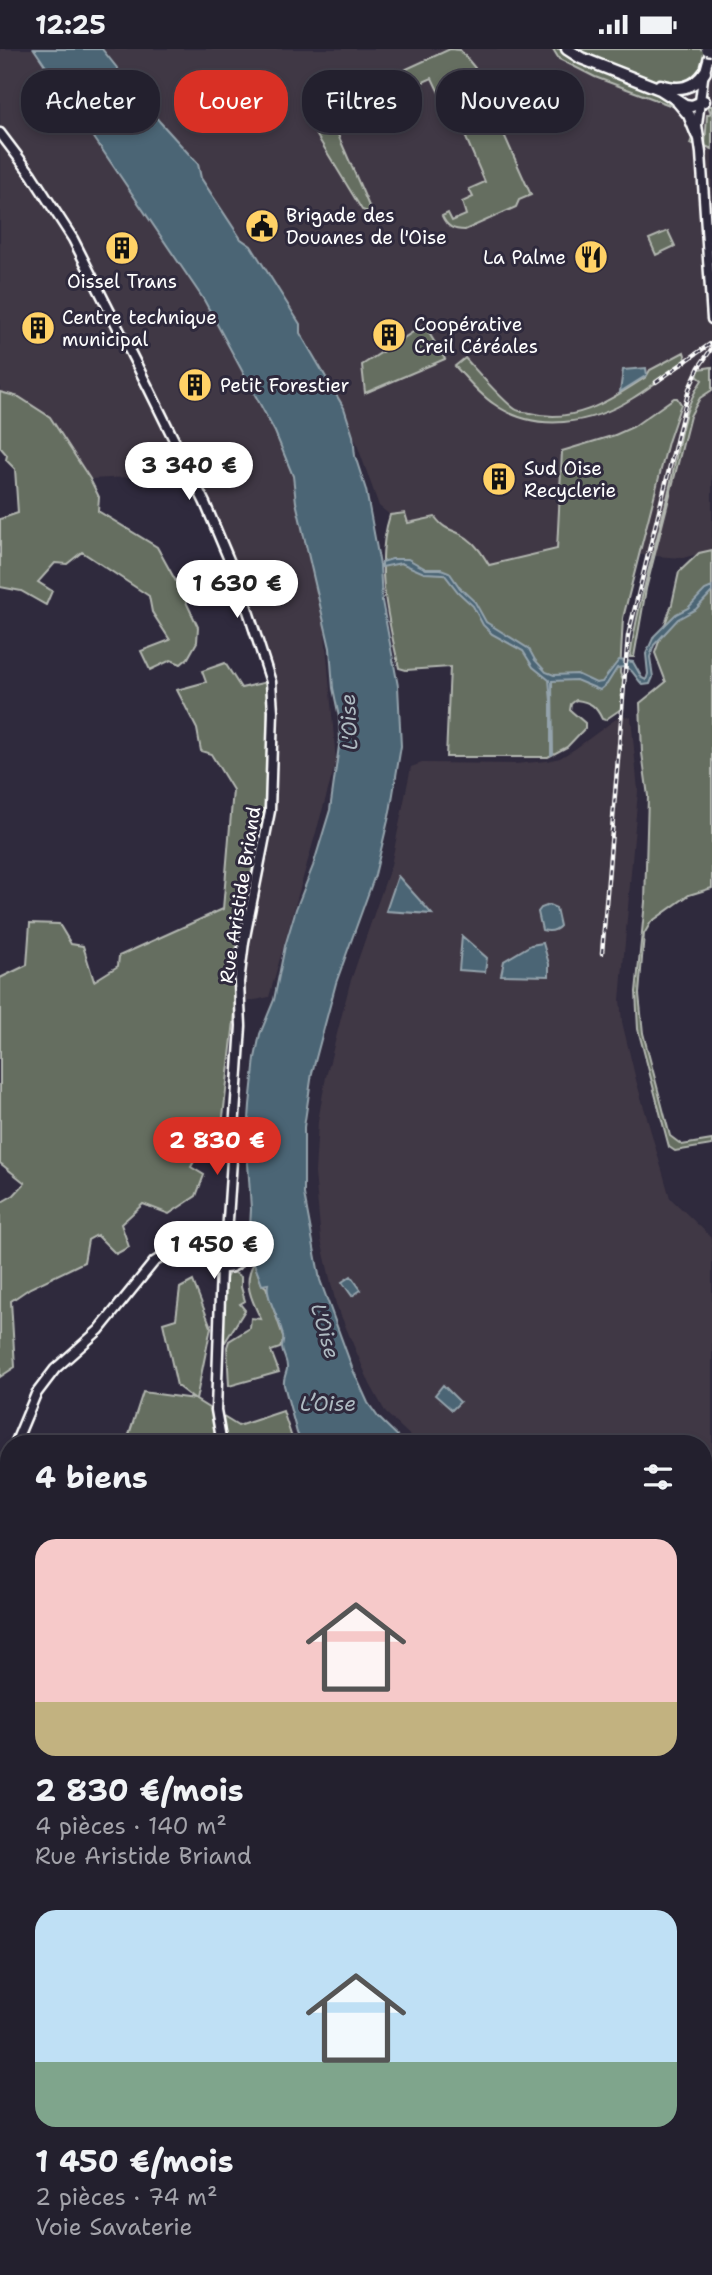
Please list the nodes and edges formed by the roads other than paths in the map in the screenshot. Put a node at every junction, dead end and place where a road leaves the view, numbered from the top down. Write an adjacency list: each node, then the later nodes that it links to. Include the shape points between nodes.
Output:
1 (569, 49): 5 (highway)
2 (710, 49): 4 (main road)
3 (712, 57): 6 (main road)
4 (705, 72): 5 (highway); 6 (main road)
5 (677, 94): 6 (highway, via 689,106); 8 (highway)
6 (702, 101): 8 (main road); 9 (main road)
7 (0, 133): 11 (main road, Rue Aristide Briand, via 73,239 181,444 212,507 271,682 270,811 239,982 241,1026)
8 (697, 135): 9 (main road)
9 (701, 153): 10 (main road)
10 (712, 320)
11 (227, 1234): 12 (main road); 13 (main road, via 240,1242 242,1257 231,1268)
12 (210, 1244): 13 (main road, via 212,1261); 14 (main road, via 196,1240 154,1262 99,1330 46,1379)
13 (221, 1268): 15 (main road, via 216,1410)
14 (19, 1435)
15 (220, 1435)

